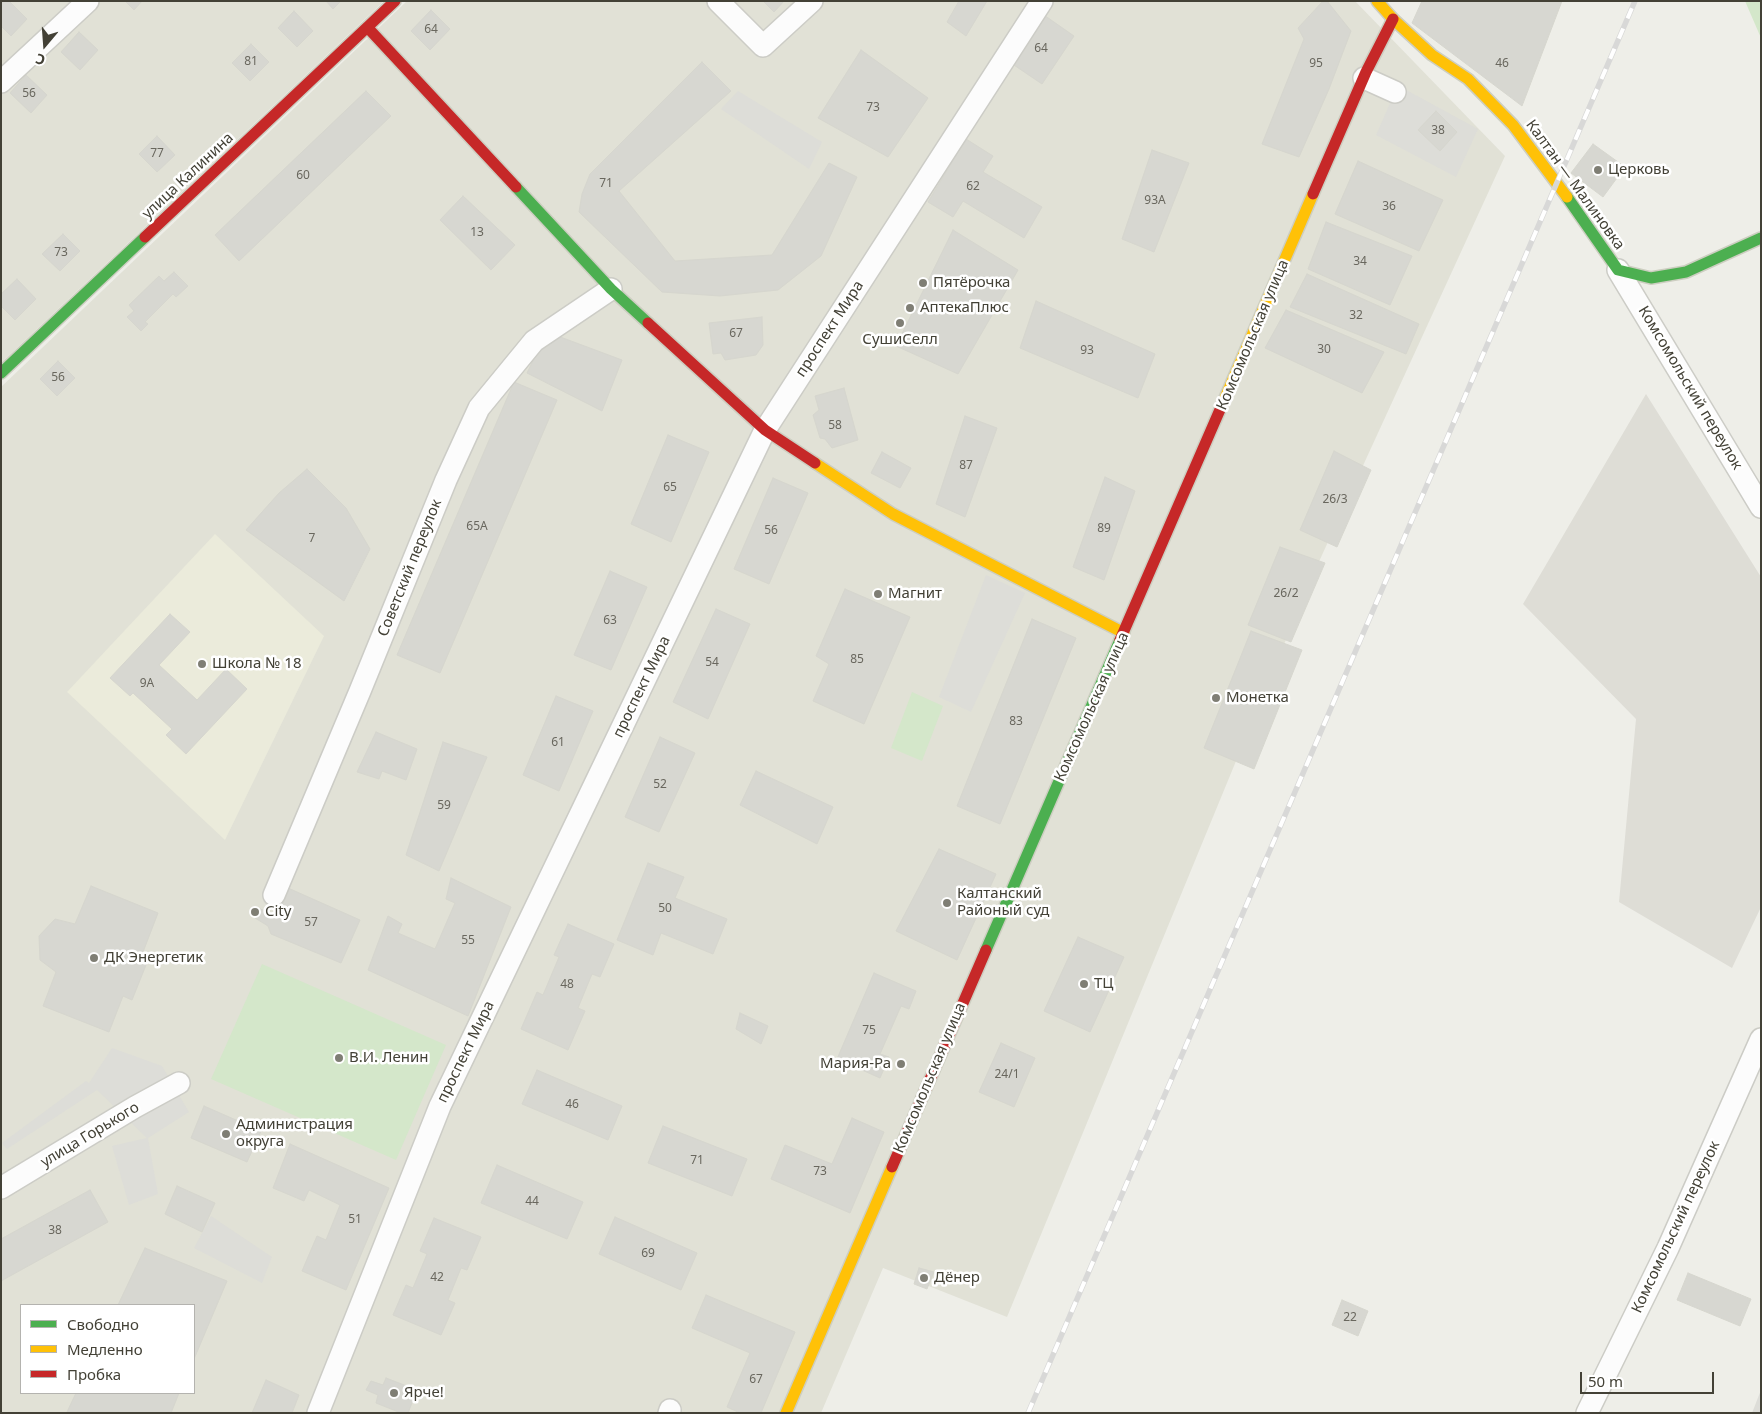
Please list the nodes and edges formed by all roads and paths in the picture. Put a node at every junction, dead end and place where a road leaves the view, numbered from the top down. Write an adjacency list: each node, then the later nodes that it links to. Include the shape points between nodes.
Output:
1 (88, 1): 9 (street)
2 (395, 1): 8 (street, улица Калинина)
3 (718, 1): 4 (street, via 763,46)
4 (812, 1)
5 (1042, 1): 16 (street, проспект Мира)
6 (1377, 1): 7 (street, Калтан — Малиновка)
7 (1396, 10): 10 (street, Комсомольская улица); 13 (street, Калтан — Малиновка, via 1432,55 1468,79 1513,124)
8 (368, 28): 14 (street); 15 (street, улица Калинина)
9 (5, 69)
10 (1364, 78): 11 (street); 18 (street, Комсомольская улица)
11 (1394, 92)
12 (1761, 238): 13 (street, Калтан — Малиновка, via 1686,272 1651,278)
13 (1618, 270): 17 (street, Комсомольский переулок)
14 (611, 289): 16 (street); 19 (street, Советский переулок, via 534,341 479,408)
15 (1, 373)
16 (765, 430): 18 (street, via 893,514); 23 (street, проспект Мира, via 440,1106)
17 (1761, 507)
18 (1124, 633): 24 (street, Комсомольская улица)
19 (274, 895)
20 (1761, 1039): 25 (street, Комсомольский переулок, via 1668,1248)
21 (179, 1083): 22 (street, улица Горького)
22 (1, 1188)
23 (318, 1413)
24 (786, 1413)
25 (1586, 1413)

